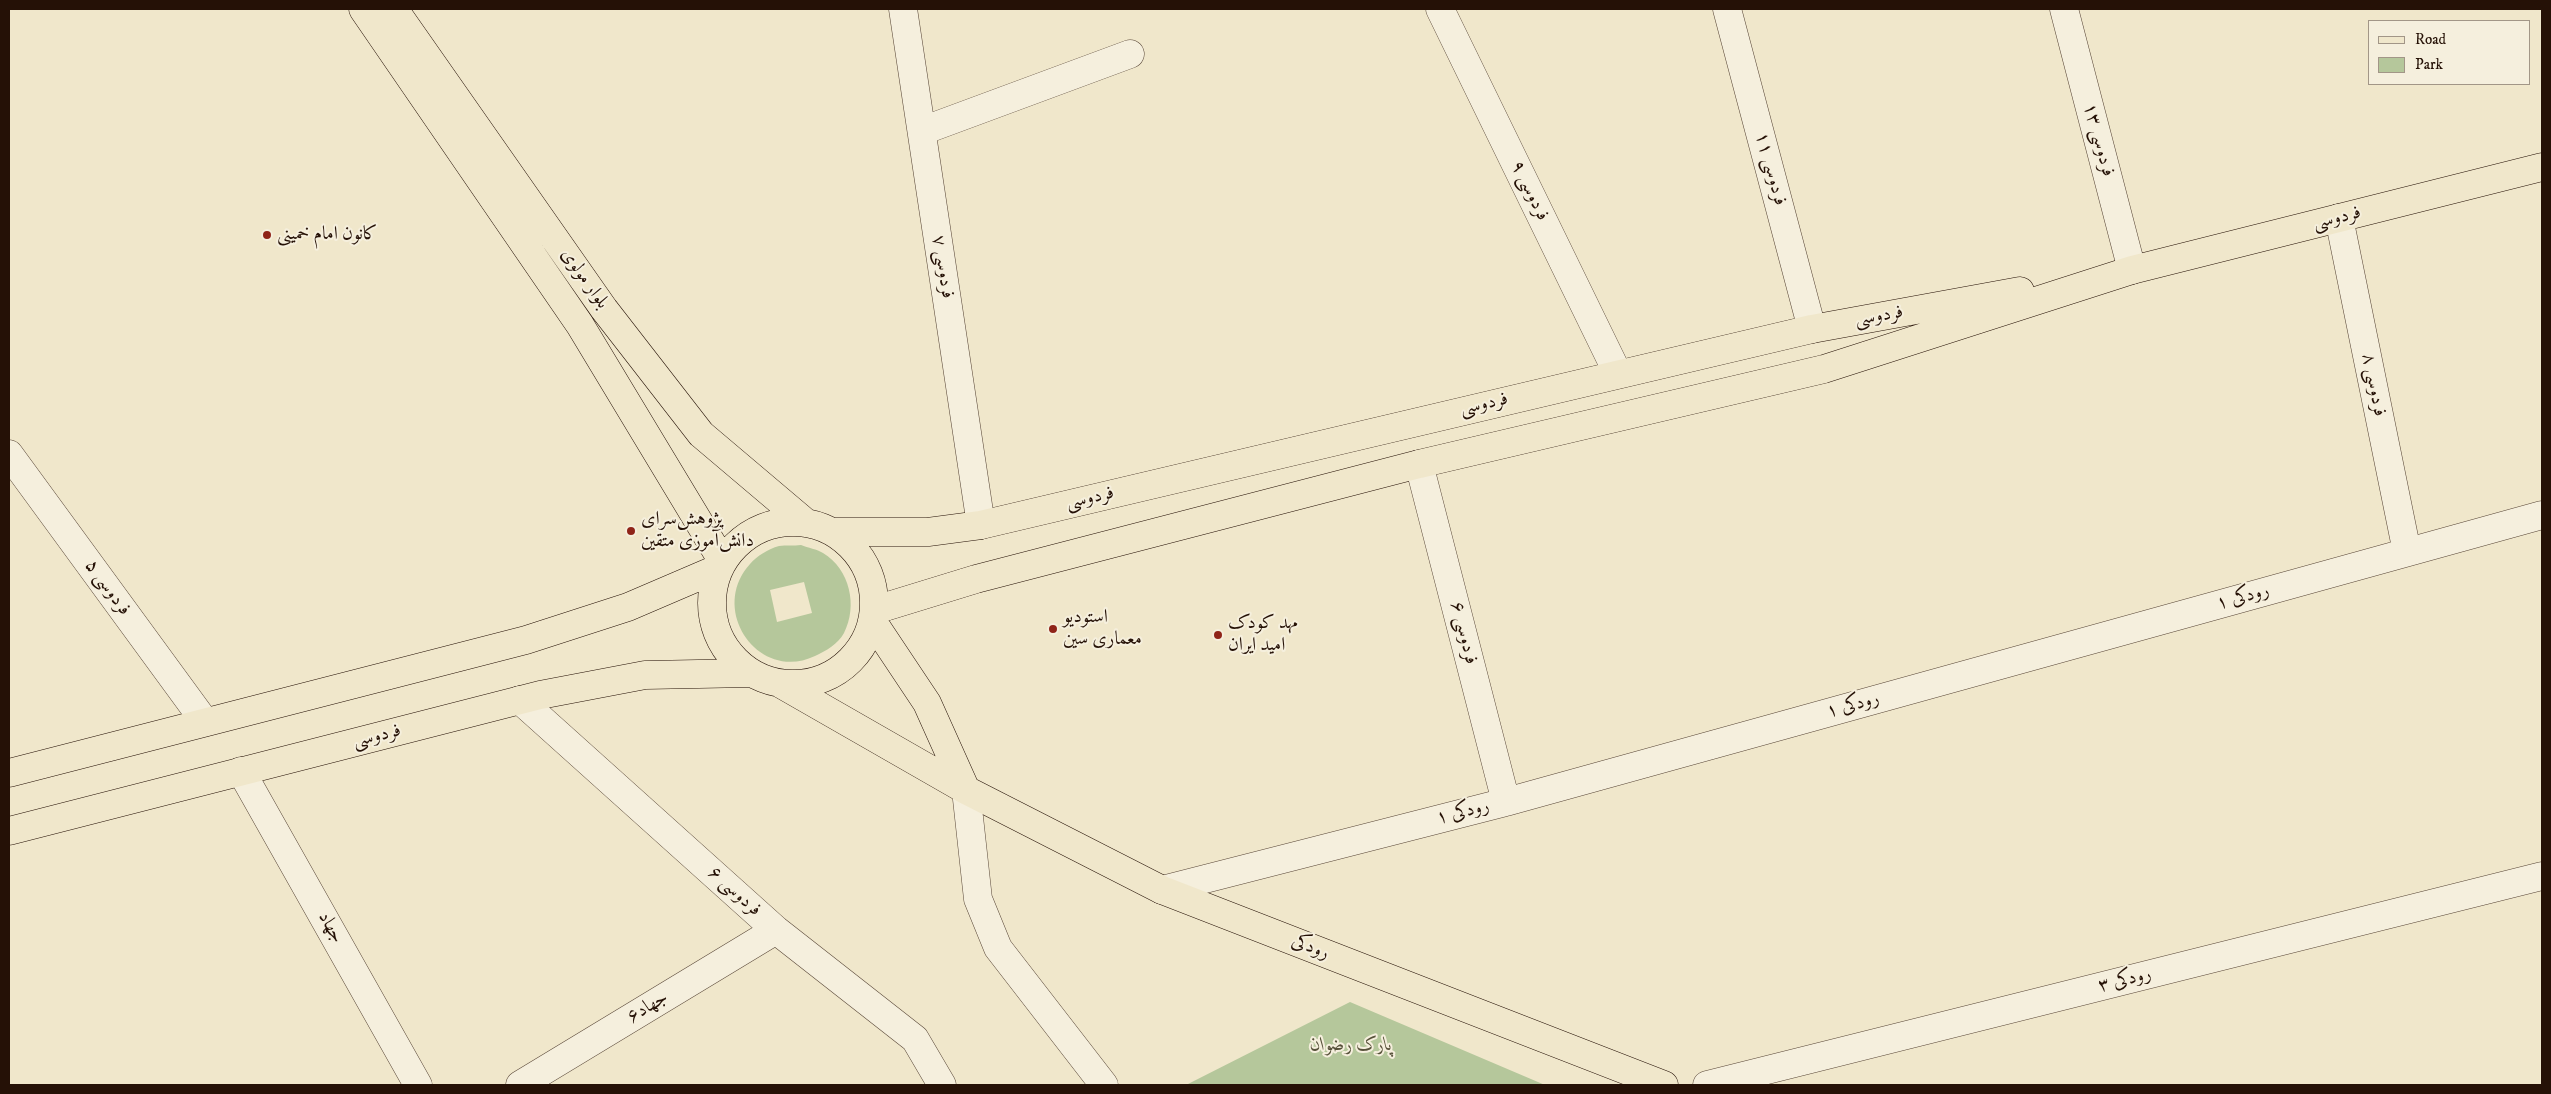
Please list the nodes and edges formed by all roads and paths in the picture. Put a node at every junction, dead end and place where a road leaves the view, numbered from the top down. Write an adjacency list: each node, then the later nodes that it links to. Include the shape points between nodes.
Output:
1 (903, 9): 7 (street, فردوسی ۷)
2 (1440, 9): 12 (street, فردوسی ۹)
3 (1727, 9): 11 (street, فردوسی ۱۱)
4 (2064, 9): 10 (street, فردوسی ۱۳)
5 (378, 11): 16 (main road, بلوار مولوی, via 701,434); 20 (main road, بلوار مولوی, via 580,325)
6 (1130, 54): 7 (street)
7 (922, 131): 17 (street, فردوسی ۷)
8 (2542, 166): 9 (main road, فردوسی)
9 (2339, 218): 10 (main road, فردوسی); 19 (street, فردوسی ۸)
10 (2132, 270): 11 (main road, فردوسی); 14 (main road, فردوسی, via 1824,369)
11 (1812, 329): 12 (main road, فردوسی)
12 (1618, 374): 17 (main road, فردوسی)
13 (9, 454): 25 (street, فردوسی ۵)
14 (1419, 464): 21 (main road, فردوسی, via 976,579); 29 (street, فردوسی ۶)
15 (2542, 515): 19 (street, رودکی ۱)
16 (805, 522): 18 (main road); 20 (main road, via 773,524 744,538)
17 (981, 525): 18 (main road, فردوسی, via 928,532)
18 (835, 532): 21 (main road, via 858,553 872,580)
19 (2407, 552): 29 (street, رودکی ۱)
20 (721, 565): 22 (main road, via 712,597 715,627 728,653); 25 (main road, via 628,607 526,640)
21 (874, 616): 23 (main road, via 860,650 839,671 811,682); 28 (main road, via 927,703)
22 (751, 673): 23 (main road); 24 (main road, فردوسی, via 645,675)
23 (781, 684): 28 (main road, رودکی)
24 (520, 700): 26 (main road, فردوسی); 33 (street, فردوسی ۶)
25 (206, 722): 27 (main road)
26 (241, 772): 30 (main road, فردوسی); 34 (street, جهاد)
27 (9, 773)
28 (966, 790): 32 (main road, رودکی); 37 (street, via 978,899 998,948)
29 (1506, 802): 32 (street, رودکی ۱)
30 (9, 830)
31 (2542, 876): 39 (street, رودکی ۳)
32 (1162, 890): 38 (main road, رودکی)
33 (776, 930): 35 (street, جهاد۶); 36 (street, فردوسی ۶, via 915,1039)
34 (418, 1085)
35 (520, 1085)
36 (942, 1085)
37 (1104, 1085)
38 (1664, 1085)
39 (1707, 1085)

